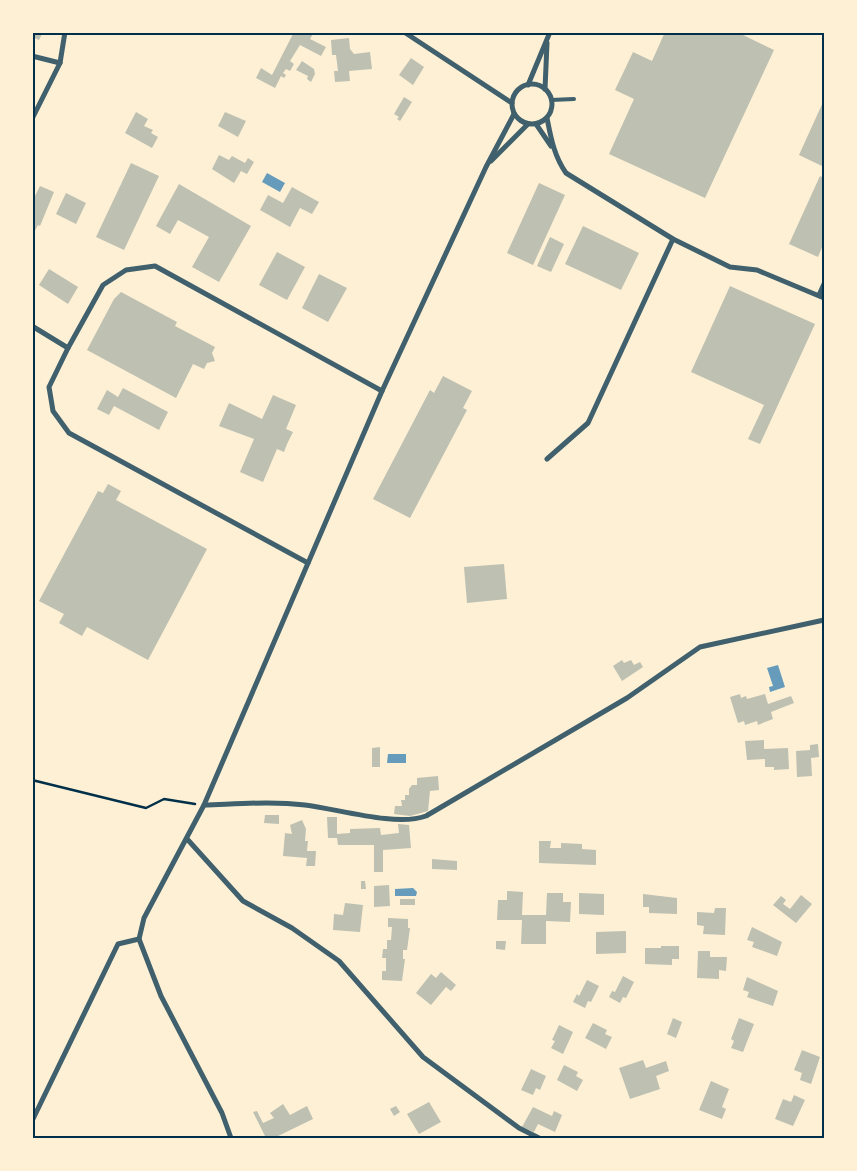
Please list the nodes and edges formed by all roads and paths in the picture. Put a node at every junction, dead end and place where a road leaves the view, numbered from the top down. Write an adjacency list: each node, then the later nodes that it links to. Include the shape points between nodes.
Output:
1 (65, 32): 6 (street)
2 (404, 32): 11 (street)
3 (550, 32): 4 (street)
4 (547, 40): 7 (street); 8 (street)
5 (32, 56): 6 (street)
6 (60, 63): 14 (street)
7 (528, 85): 8 (street); 11 (street, via 517,91)
8 (545, 90): 10 (street)
9 (574, 98): 10 (lane)
10 (551, 100): 13 (street, via 552,106)
11 (512, 102): 12 (street)
12 (514, 114): 15 (street); 18 (street)
13 (546, 118): 16 (street); 17 (street)
14 (32, 119)
15 (528, 124): 16 (street); 18 (street)
16 (536, 124): 17 (street)
17 (553, 149): 19 (street, via 566,173)
18 (486, 167): 24 (street)
19 (673, 239): 21 (street, via 730,267 757,270); 25 (street, via 588,423)
20 (824, 284): 21 (street)
21 (822, 297)
22 (32, 326): 23 (street)
23 (68, 348): 24 (street, via 103,285 126,270 155,266); 26 (street, via 49,387 53,411 69,432)
24 (382, 391): 26 (street)
25 (547, 459)
26 (308, 562): 29 (street)
27 (824, 620): 29 (street, via 700,647 628,698 416,820 303,805)
28 (32, 780): 29 (path, via 146,808 164,799)
29 (204, 806): 30 (street)
30 (188, 840): 31 (street, via 144,918); 34 (street, via 243,901 292,928 339,960 423,1057 519,1128)
31 (139, 939): 32 (street, via 118,944); 33 (street, via 161,996 222,1113)
32 (32, 1121)
33 (231, 1138)
34 (539, 1138)

